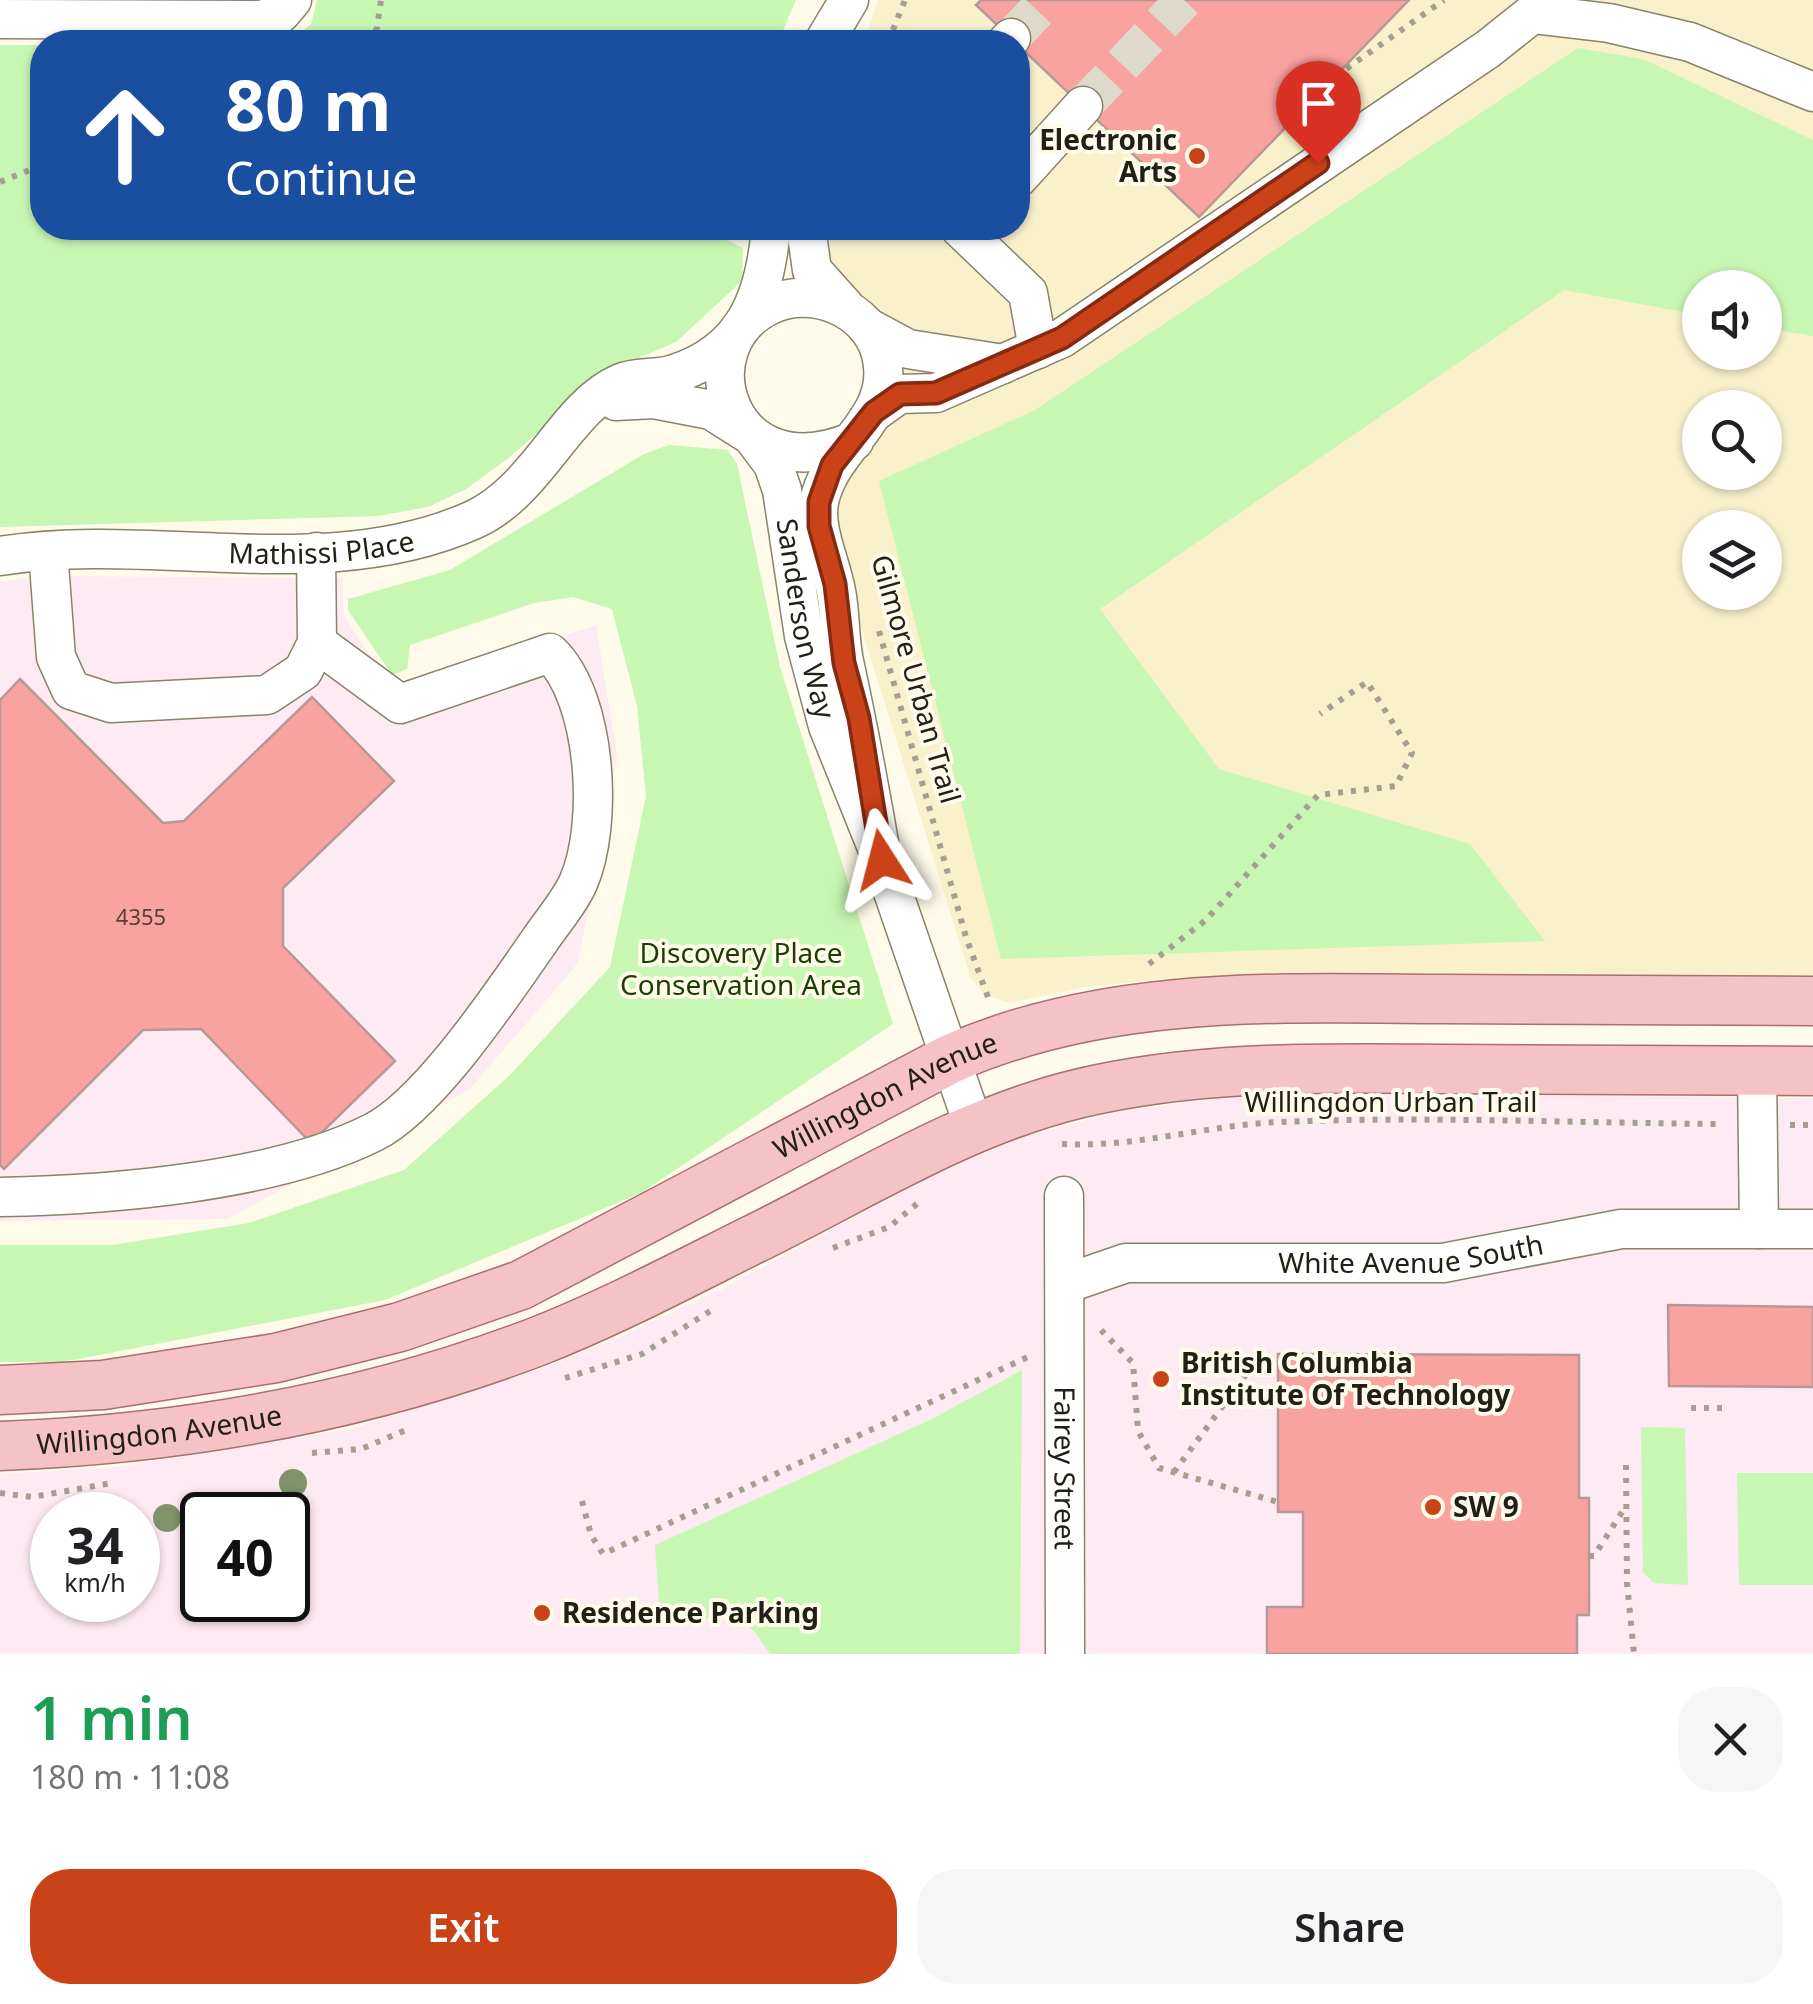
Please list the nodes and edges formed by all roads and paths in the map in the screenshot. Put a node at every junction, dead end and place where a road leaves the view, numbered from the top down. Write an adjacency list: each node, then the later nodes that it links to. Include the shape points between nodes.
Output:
1 (381, 0): 7 (path)
2 (905, 0): 8 (path)
3 (1444, 0): 9 (path)
4 (290, 4): 6 (street, via 261,20)
5 (1540, 7): 10 (street, via 1690,42); 20 (street, via 1062,338)
6 (22, 13)
7 (376, 30)
8 (893, 30)
9 (1336, 76)
10 (1813, 92)
11 (1083, 106): 12 (street)
12 (1030, 165)
13 (30, 170): 14 (path)
14 (0, 182)
15 (769, 240): 19 (street, via 761,296)
16 (808, 240): 18 (street, via 812,270)
17 (983, 240): 20 (street, via 1028,293)
18 (857, 318): 19 (street, via 822,298 795,297); 20 (street, via 908,349); 22 (street, via 880,350 884,377)
19 (748, 320): 21 (street, Mathissi Place, via 710,356 674,374 621,383); 23 (street, via 733,341 726,392)
20 (1022, 357): 22 (street, via 936,393 900,394)
21 (592, 404): 23 (street, via 636,398 711,410); 25 (street, Mathissi Place, via 516,493 478,518 391,547)
22 (864, 427): 23 (street, via 825,454 774,450); 30 (street, Sanderson Way, via 832,465 819,502 819,526)
23 (752, 436): 30 (street, Sanderson Way, via 782,490 804,636 828,726)
24 (48, 551): 25 (street, Mathissi Place); 26 (street, Mathissi Place); 28 (street, via 56,657 71,690 111,703 267,696 302,671)
25 (316, 552): 28 (street)
26 (0, 556)
27 (878, 626): 32 (path, Gilmore Urban Trail)
28 (316, 644): 43 (street, via 400,704 550,653 569,671 591,750 591,842 578,884 432,1082 376,1132 313,1156 223,1175 81,1195)
29 (1320, 714): 31 (path, via 1367,682 1412,753 1396,786 1318,795 1206,920)
30 (882, 860): 34 (street, Sanderson Way)
31 (1140, 971)
32 (988, 996)
33 (1813, 1001): 34 (main road, Willingdon Avenue, via 1244,997 1098,1013 1014,1032)
34 (950, 1058): 40 (street, Sanderson Way); 50 (main road, Willingdon Avenue, via 521,1285 400,1327 207,1371)
35 (1757, 1071): 36 (main road, Willingdon Avenue); 40 (main road, Willingdon Avenue, via 1170,1076 1074,1095); 44 (street)
36 (1813, 1071)
37 (1734, 1124): 41 (path, Willingdon Urban Trail, via 1286,1122 1114,1146)
38 (1786, 1125): 39 (path)
39 (1813, 1125)
40 (975, 1130): 53 (main road, Willingdon Avenue, via 540,1340 427,1380 216,1428)
41 (1050, 1143)
42 (1064, 1196): 46 (street, Fairey Street)
43 (0, 1197)
44 (1759, 1229): 45 (street, White Avenue South); 46 (street, White Avenue South, via 1621,1229 1444,1263 1126,1262)
45 (1813, 1230)
46 (1065, 1284): 60 (street, Fairey Street)
47 (1094, 1324): 55 (path, via 1133,1363 1138,1431 1159,1468)
48 (1042, 1350): 56 (path, via 603,1554)
49 (1253, 1365): 55 (path)
50 (0, 1390)
51 (1691, 1408): 52 (path)
52 (1726, 1408)
53 (0, 1446)
54 (1626, 1465): 58 (path)
55 (1174, 1472): 57 (path)
56 (582, 1501)
57 (1278, 1502)
58 (1626, 1505): 59 (path); 61 (path)
59 (1589, 1556)
60 (1065, 1654)
61 (1634, 1654)

